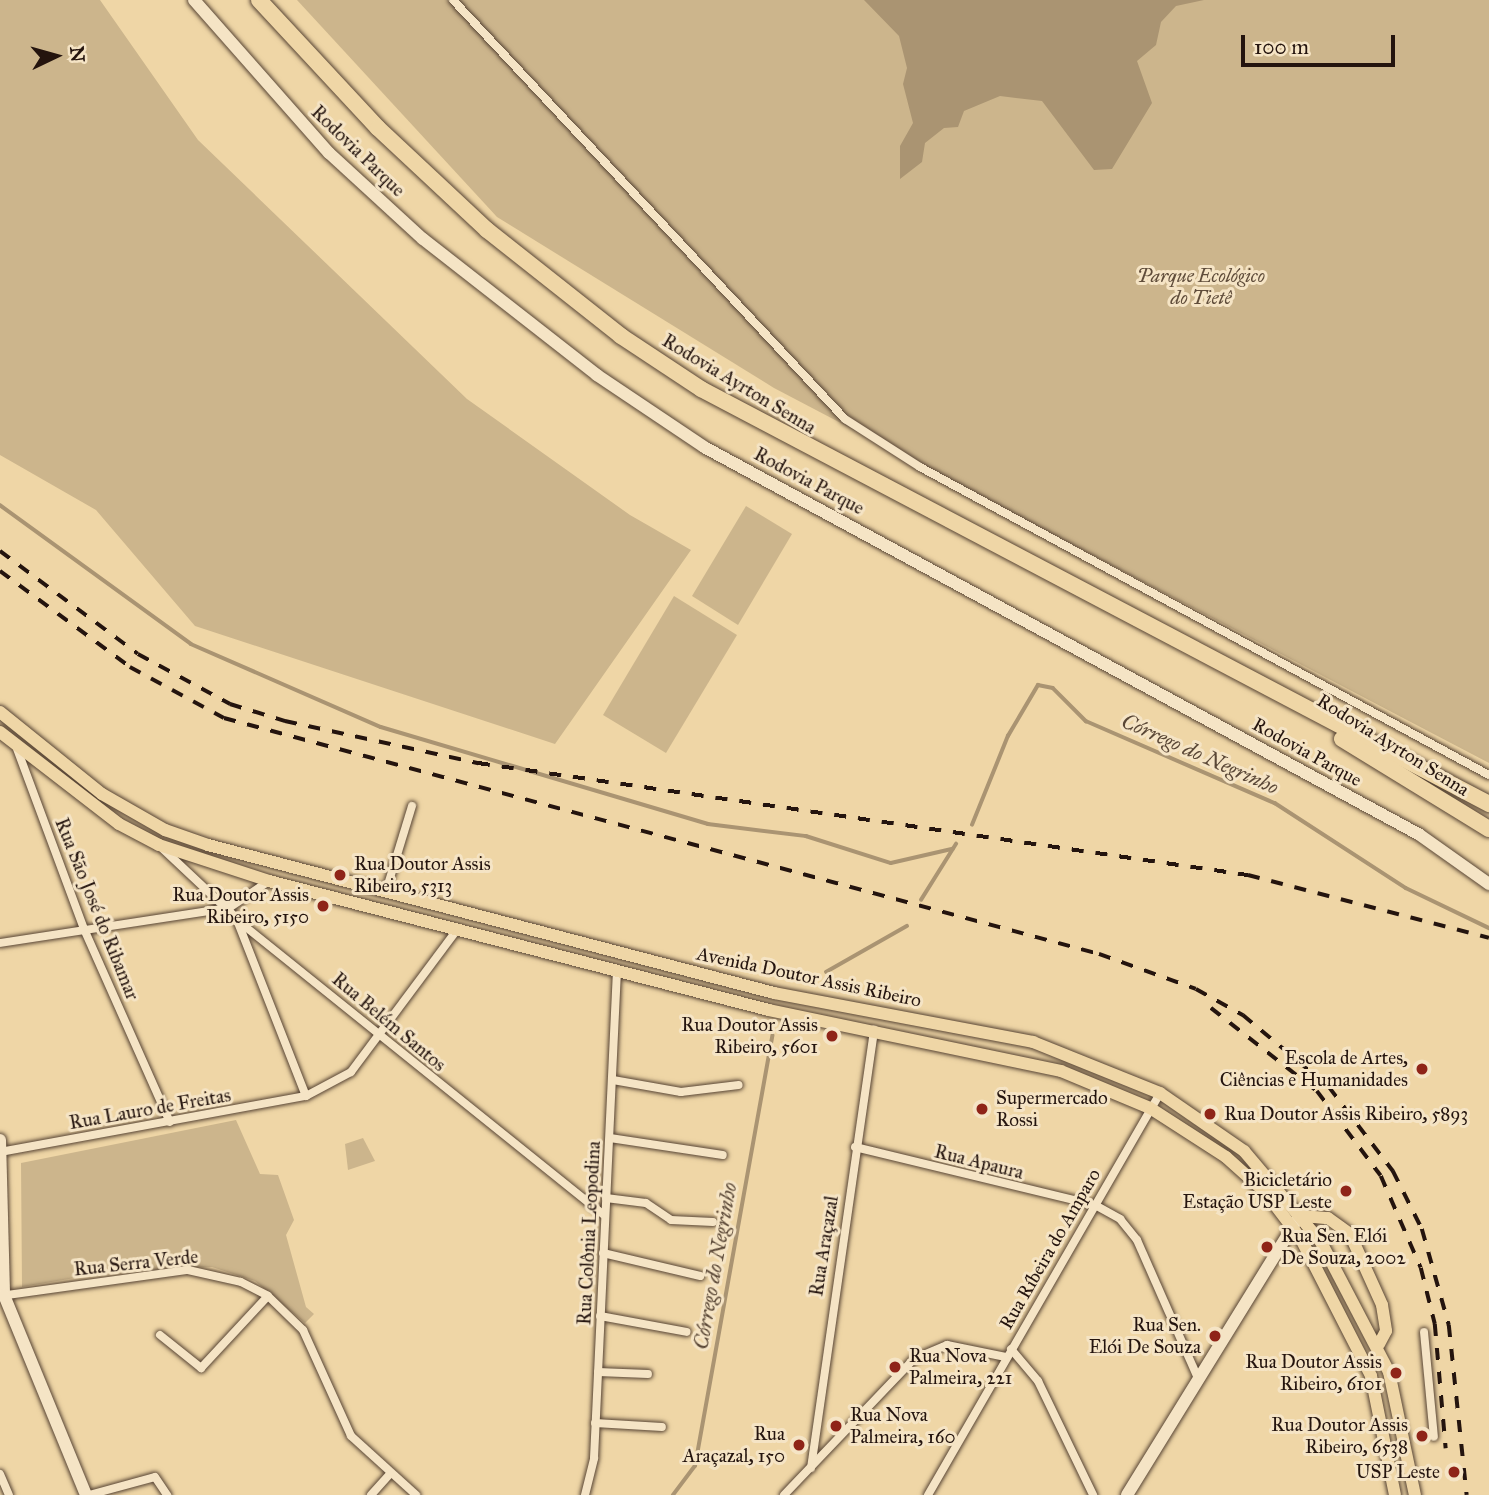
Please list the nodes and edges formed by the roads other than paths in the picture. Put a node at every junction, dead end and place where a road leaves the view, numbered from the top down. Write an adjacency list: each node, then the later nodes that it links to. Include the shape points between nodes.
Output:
1 (194, 0): 14 (street, Rodovia Parque, via 329,153 423,239 597,376 704,447 1420,835)
2 (259, 0): 4 (highway, Rodovia Ayrton Senna, via 378,128 487,230 621,336 797,444 1040,566)
3 (453, 0): 8 (street, via 845,419 920,467)
4 (1275, 696): 9 (highway, Rodovia Ayrton Senna); 11 (highway, Rodovia Ayrton Senna)
5 (0, 712): 15 (main road, Avenida Doutor Assis Ribeiro, via 102,794 165,830)
6 (0, 732): 7 (main road, Avenida Doutor Assis Ribeiro)
7 (9, 743): 12 (main road, Avenida Doutor Assis Ribeiro, via 81,799); 18 (street, Rua São José do Ribamar)
8 (1489, 775)
9 (1489, 804)
10 (412, 806): 15 (street)
11 (1489, 829)
12 (159, 845): 13 (main road, Avenida Doutor Assis Ribeiro); 16 (street, Rua Belém Santos)
13 (269, 881): 16 (street); 19 (main road, Avenida Doutor Assis Ribeiro)
14 (1489, 884)
15 (386, 891): 26 (main road, Avenida Doutor Assis Ribeiro, via 774,993 1033,1042)
16 (229, 908): 17 (street, Rua Belém Santos); 18 (street)
17 (236, 918): 23 (street, Rua Belém Santos); 27 (street, via 247,960)
18 (84, 929): 20 (street); 29 (street, Rua São José do Ribamar)
19 (457, 930): 21 (main road, Avenida Doutor Assis Ribeiro); 23 (street, Rua Lauro de Freitas)
20 (0, 943)
21 (617, 972): 22 (main road, Avenida Doutor Assis Ribeiro); 24 (street, Rua Colônia Leopodina)
22 (874, 1030): 28 (main road, Avenida Doutor Assis Ribeiro, via 1061,1071); 31 (street, Rua Araçazal)
23 (380, 1038): 27 (street, Rua Lauro de Freitas, via 351,1072); 36 (street, Rua Belém Santos)
24 (613, 1080): 25 (street, via 681,1092); 30 (street, Rua Colônia Leopodina)
25 (739, 1084)
26 (1160, 1093): 28 (street, Rua Ríbeira do Amparo); 37 (main road, Avenida Doutor Assis Ribeiro, via 1228,1138)
27 (306, 1096): 29 (street, Rua Lauro de Freitas)
28 (1150, 1108): 35 (street, Rua Ríbeira do Amparo); 39 (main road, Avenida Doutor Assis Ribeiro, via 1226,1157)
29 (170, 1122): 32 (street, Rua Lauro de Freitas)
30 (610, 1138): 33 (street); 34 (street, Rua Colônia Leopodina)
31 (855, 1147): 35 (street, Rua Apaura); 59 (street, Rua Araçazal)
32 (1, 1148): 44 (street)
33 (723, 1154)
34 (606, 1198): 36 (street, Rua Colônia Leopodina); 38 (street, via 646,1203 671,1220)
35 (1095, 1205): 52 (street, Rua Ríbeira do Amparo); 55 (street, via 1134,1236)
36 (605, 1216): 42 (street, Rua Colônia Leopodina)
37 (1303, 1216): 39 (street); 51 (main road, Avenida Doutor Assis Ribeiro); 51 (main road, via 1328,1218 1350,1234 1386,1323)
38 (713, 1222)
39 (1290, 1224): 40 (main road, Avenida Doutor Assis Ribeiro); 41 (street)
40 (1301, 1238): 41 (street); 50 (main road, Avenida Doutor Assis Ribeiro)
41 (1281, 1244): 55 (street)
42 (603, 1253): 43 (street); 46 (street, Rua Colônia Leopodina)
43 (700, 1276)
44 (2, 1295): 45 (street, Rua Serra Verde, via 188,1270 216,1272); 63 (street)
45 (268, 1296): 49 (street, via 201,1367); 61 (street, Rua Serra Verde, via 303,1330 351,1436)
46 (600, 1316): 47 (street); 53 (street, Rua Colônia Leopodina)
47 (687, 1332)
48 (1424, 1332): 58 (street)
49 (160, 1335)
50 (1355, 1336): 51 (main road); 72 (main road, Avenida Doutor Assis Ribeiro, via 1371,1376)
51 (1379, 1345): 73 (main road, Avenida Doutor Assis Ribeiro, via 1402,1415)
52 (1008, 1353): 59 (street, via 963,1345 925,1352); 69 (street, Rua Ríbeira do Amparo); 70 (street, via 1038,1381)
53 (598, 1372): 54 (street); 56 (street, Rua Colônia Leopodina)
54 (648, 1374)
55 (1197, 1376): 71 (street)
56 (595, 1423): 57 (street); 67 (street, Rua Colônia Leopodina)
57 (662, 1427)
58 (1434, 1437)
59 (811, 1468): 68 (street)
60 (0, 1474): 62 (street)
61 (389, 1475): 65 (street); 66 (street, Rua Serra Verde)
62 (9, 1495)
63 (88, 1495): 64 (street, via 155,1477)
64 (167, 1495)
65 (372, 1495)
66 (416, 1495)
67 (585, 1495)
68 (785, 1495)
69 (928, 1495)
70 (1093, 1495)
71 (1127, 1495)
72 (1395, 1495)
73 (1415, 1495)

